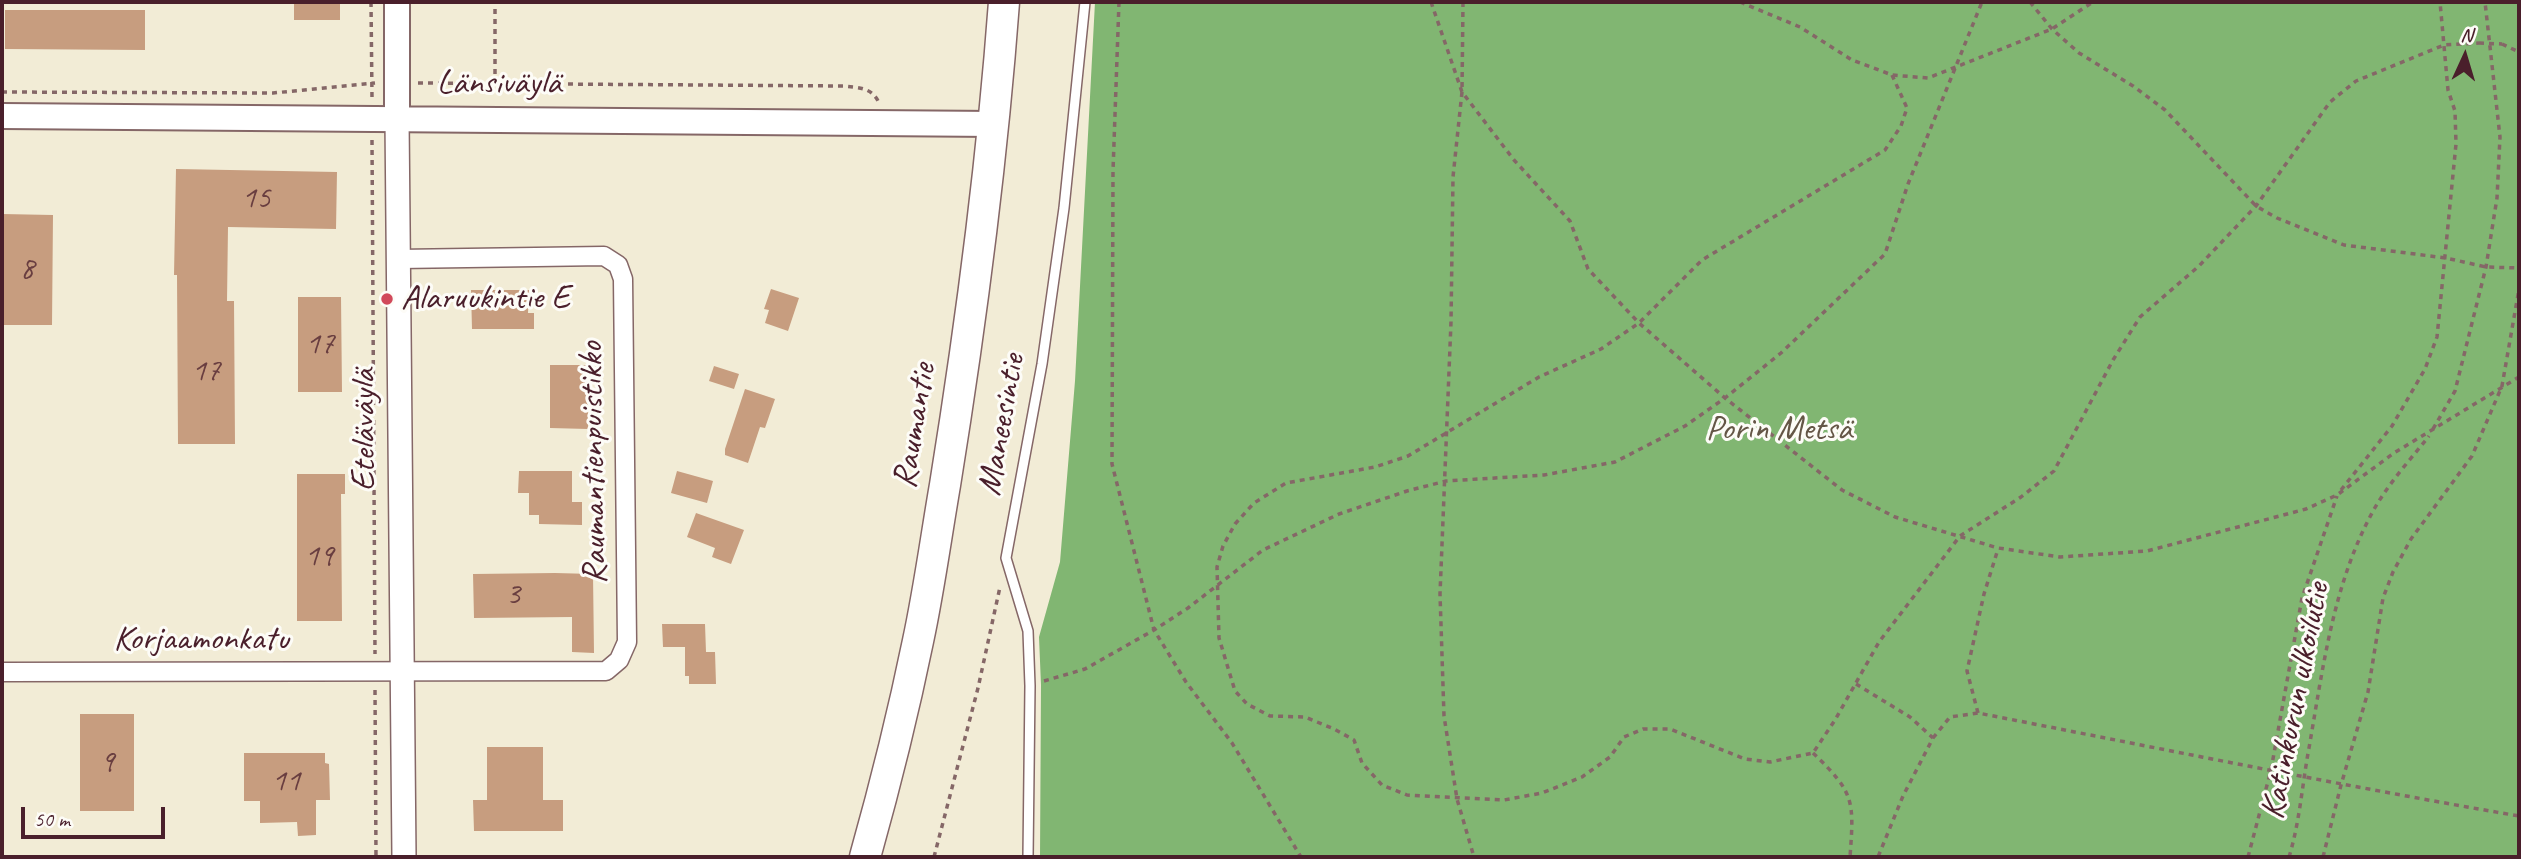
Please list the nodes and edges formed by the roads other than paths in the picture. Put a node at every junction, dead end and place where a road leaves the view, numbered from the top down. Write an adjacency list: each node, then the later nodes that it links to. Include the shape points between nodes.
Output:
1 (397, 2): 5 (main road, Eteläväylä)
2 (1004, 2): 6 (highway, Raumantie)
3 (1085, 2): 12 (lane, Maneesintie, via 1042,364 1006,558 1028,631)
4 (2, 116): 5 (main road, Länsiväylä)
5 (397, 119): 6 (main road, Länsiväylä); 7 (street, Eteläväylä)
6 (995, 124): 11 (highway, Raumantie, via 973,307 919,640)
7 (399, 259): 8 (street, Eteläväylä); 8 (street, Raumantienpuistikko, via 604,256 618,265 624,279 627,642 620,660 606,671)
8 (401, 671): 9 (street, Korjaamonkatu); 10 (street, Eteläväylä)
9 (2, 672)
10 (404, 857)
11 (865, 857)
12 (1028, 857)

